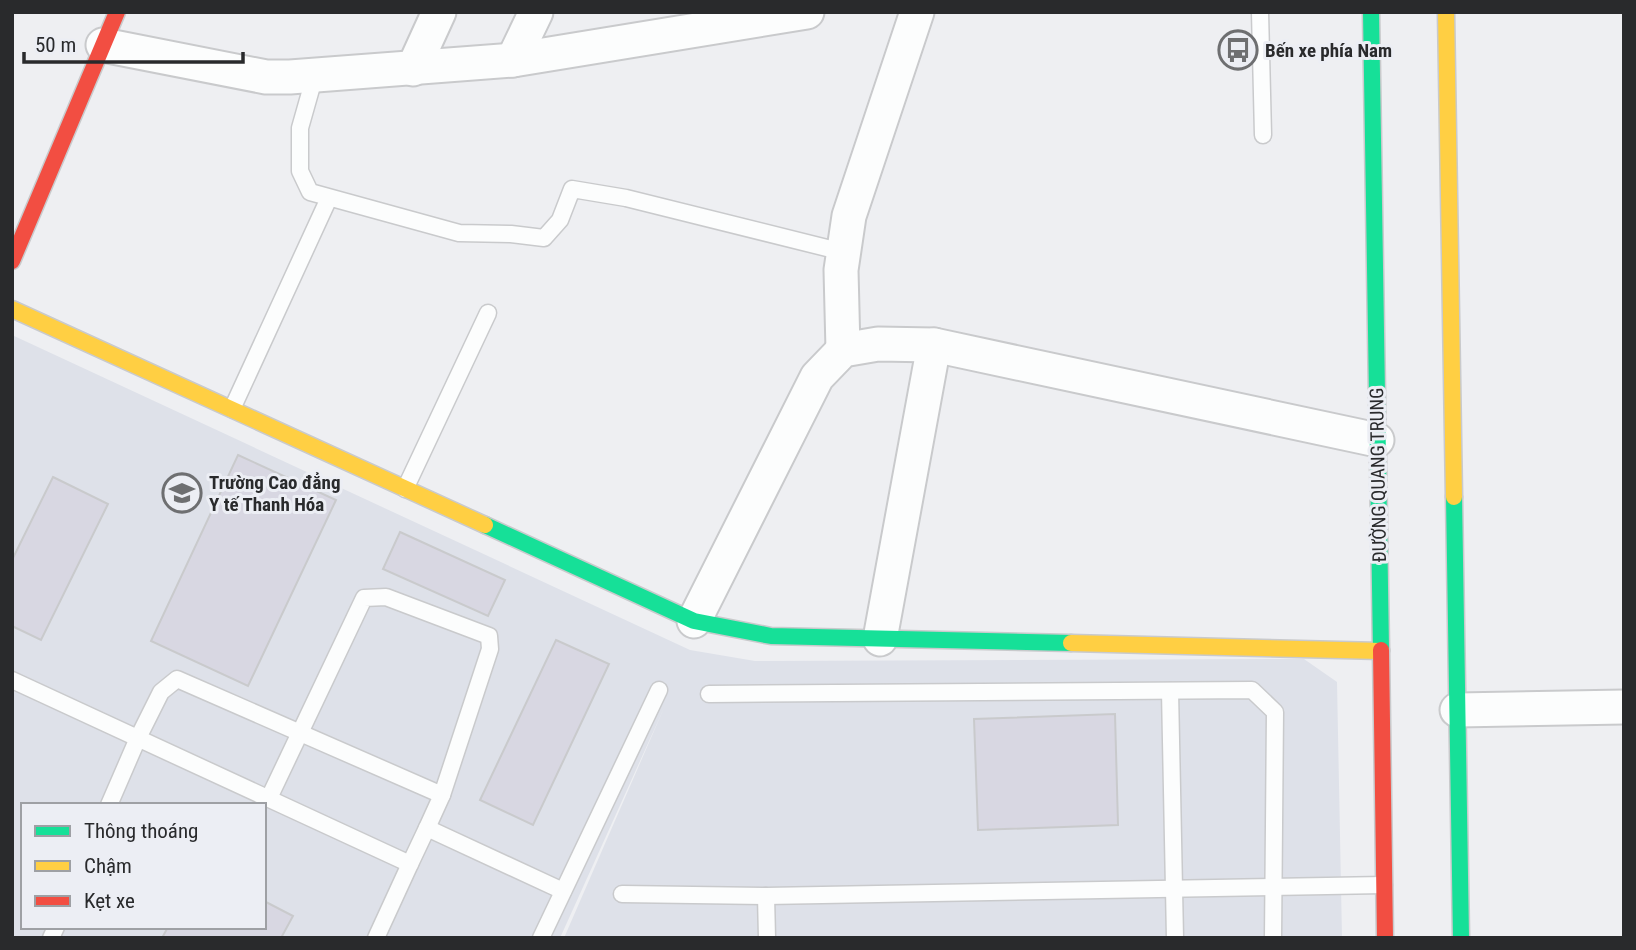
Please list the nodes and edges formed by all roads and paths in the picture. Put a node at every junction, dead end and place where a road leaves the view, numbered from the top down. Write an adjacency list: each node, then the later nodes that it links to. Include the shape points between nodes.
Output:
1 (117, 12): 10 (main road)
2 (439, 12): 12 (street)
3 (536, 12): 11 (street)
4 (807, 12): 9 (street)
5 (917, 12): 16 (street, via 849,216)
6 (1260, 12): 14 (lane)
7 (1371, 12): 23 (main road, ĐƯỜNG QUANG TRUNG)
8 (1447, 12): 33 (main road)
9 (715, 20): 11 (street)
10 (103, 45): 13 (street, via 266,77); 17 (main road)
11 (513, 60): 12 (street)
12 (413, 69): 13 (street)
13 (315, 75): 15 (lane, via 300,128 300,171 310,192)
14 (1263, 135)
15 (329, 198): 16 (lane, via 459,233 544,238 560,220 572,190 626,198); 22 (lane)
16 (843, 252): 21 (street)
17 (12, 261)
18 (12, 309): 22 (main road)
19 (488, 313): 24 (lane)
20 (934, 345): 21 (street, via 878,344); 23 (street); 26 (street)
21 (843, 350): 25 (street, via 817,377)
22 (232, 410): 24 (main road)
23 (1377, 440): 27 (main road, ĐƯỜNG QUANG TRUNG)
24 (405, 489): 25 (main road)
25 (694, 621): 26 (main road, via 771,636)
26 (880, 639): 27 (main road)
27 (1381, 651): 41 (main road, ĐƯỜNG QUANG TRUNG)
28 (12, 680): 35 (lane)
29 (659, 690): 44 (lane)
30 (1170, 691): 31 (lane); 42 (lane, via 1252,690 1275,712); 43 (lane)
31 (709, 694)
32 (1624, 707): 33 (street)
33 (1457, 710): 53 (main road)
34 (300, 733): 35 (lane, via 177,679 161,692); 36 (lane); 36 (lane, via 364,598 386,597 489,636 490,649); 37 (lane)
35 (138, 738): 37 (lane); 38 (lane)
36 (442, 795): 39 (lane)
37 (269, 798): 40 (lane)
38 (110, 803)
39 (427, 828): 40 (lane); 44 (lane)
40 (410, 864): 47 (lane)
41 (1384, 886): 42 (lane); 52 (main road, ĐƯỜNG QUANG TRUNG)
42 (1272, 887): 43 (lane); 51 (lane)
43 (1174, 889): 46 (lane); 50 (lane)
44 (563, 891): 48 (lane)
45 (622, 894): 46 (lane)
46 (766, 896): 49 (lane)
47 (376, 938)
48 (541, 938)
49 (767, 938)
50 (1175, 938)
51 (1273, 938)
52 (1385, 938)
53 (1461, 938)

